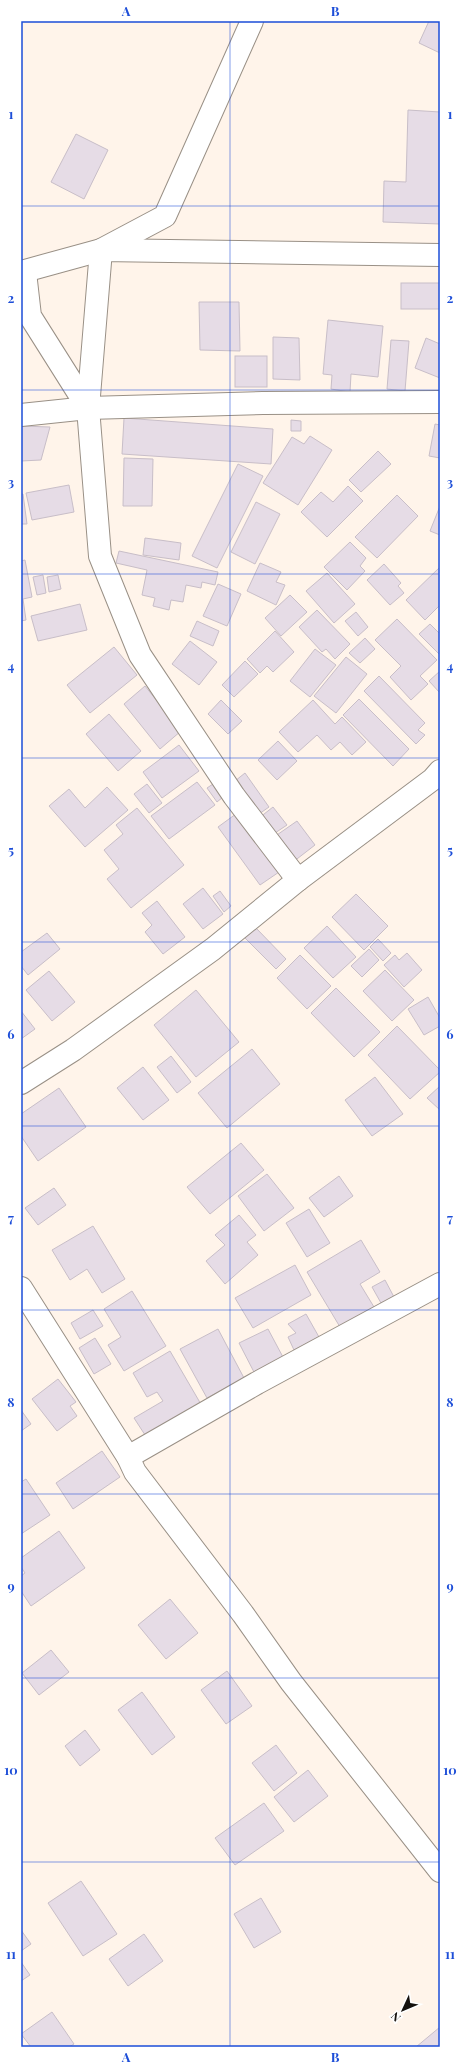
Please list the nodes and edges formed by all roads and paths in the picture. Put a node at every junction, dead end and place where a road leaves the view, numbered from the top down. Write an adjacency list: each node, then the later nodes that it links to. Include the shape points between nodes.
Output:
1 (252, 21): 2 (street, via 166,216)
2 (101, 250): 3 (street); 4 (street); 6 (street)
3 (440, 255)
4 (23, 272): 6 (street, via 30,316)
5 (440, 402): 6 (street, via 263,403)
6 (88, 408): 7 (street); 9 (street, via 100,556 140,655 234,796)
7 (21, 415)
8 (438, 781): 9 (street)
9 (298, 880): 10 (street, via 213,949 73,1050)
10 (21, 1083)
11 (440, 1284): 13 (street, via 257,1383)
12 (21, 1288): 13 (street)
13 (128, 1457): 14 (street, via 135,1472 243,1614 291,1682)
14 (440, 1871)

